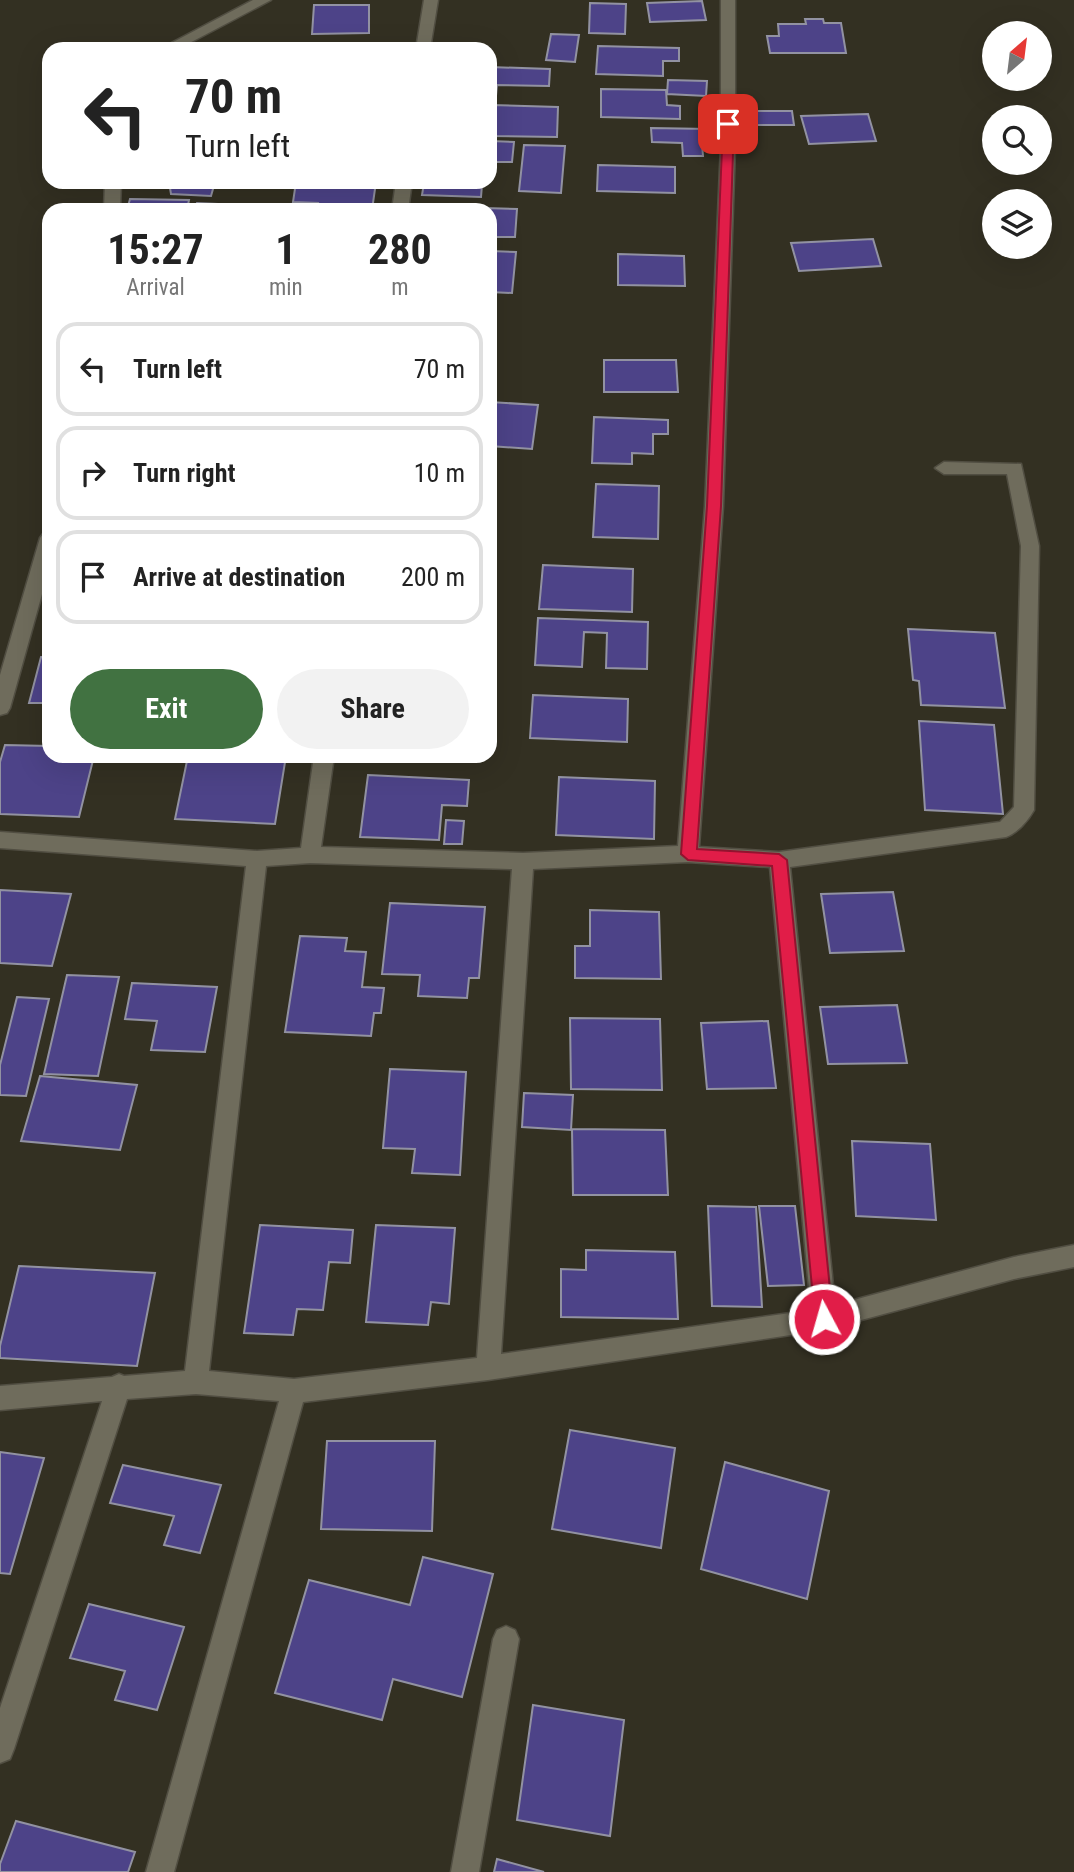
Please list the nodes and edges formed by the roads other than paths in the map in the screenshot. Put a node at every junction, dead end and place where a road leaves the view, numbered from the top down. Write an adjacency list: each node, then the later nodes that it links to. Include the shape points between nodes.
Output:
1 (264, 0): 4 (street)
2 (430, 0): 5 (street)
3 (728, 0): 11 (street, via 728,146 714,506)
4 (181, 42)
5 (424, 42)
6 (944, 468): 14 (street, via 1015,468 1030,546 1024,810 1006,829)
7 (42, 562): 8 (street)
8 (0, 708)
9 (323, 763): 12 (street)
10 (0, 840): 13 (street)
11 (688, 854): 14 (street); 15 (street)
12 (310, 855): 13 (street); 15 (street)
13 (257, 859): 19 (street)
14 (779, 860): 17 (street)
15 (523, 861): 18 (street)
16 (1074, 1256): 17 (street)
17 (824, 1319): 18 (street)
18 (488, 1368): 21 (street)
19 (196, 1382): 20 (street); 21 (street)
20 (118, 1386): 22 (street); 24 (street)
21 (294, 1391): 25 (street)
22 (0, 1398)
23 (506, 1639): 26 (street)
24 (0, 1749)
25 (160, 1872)
26 (465, 1872)

